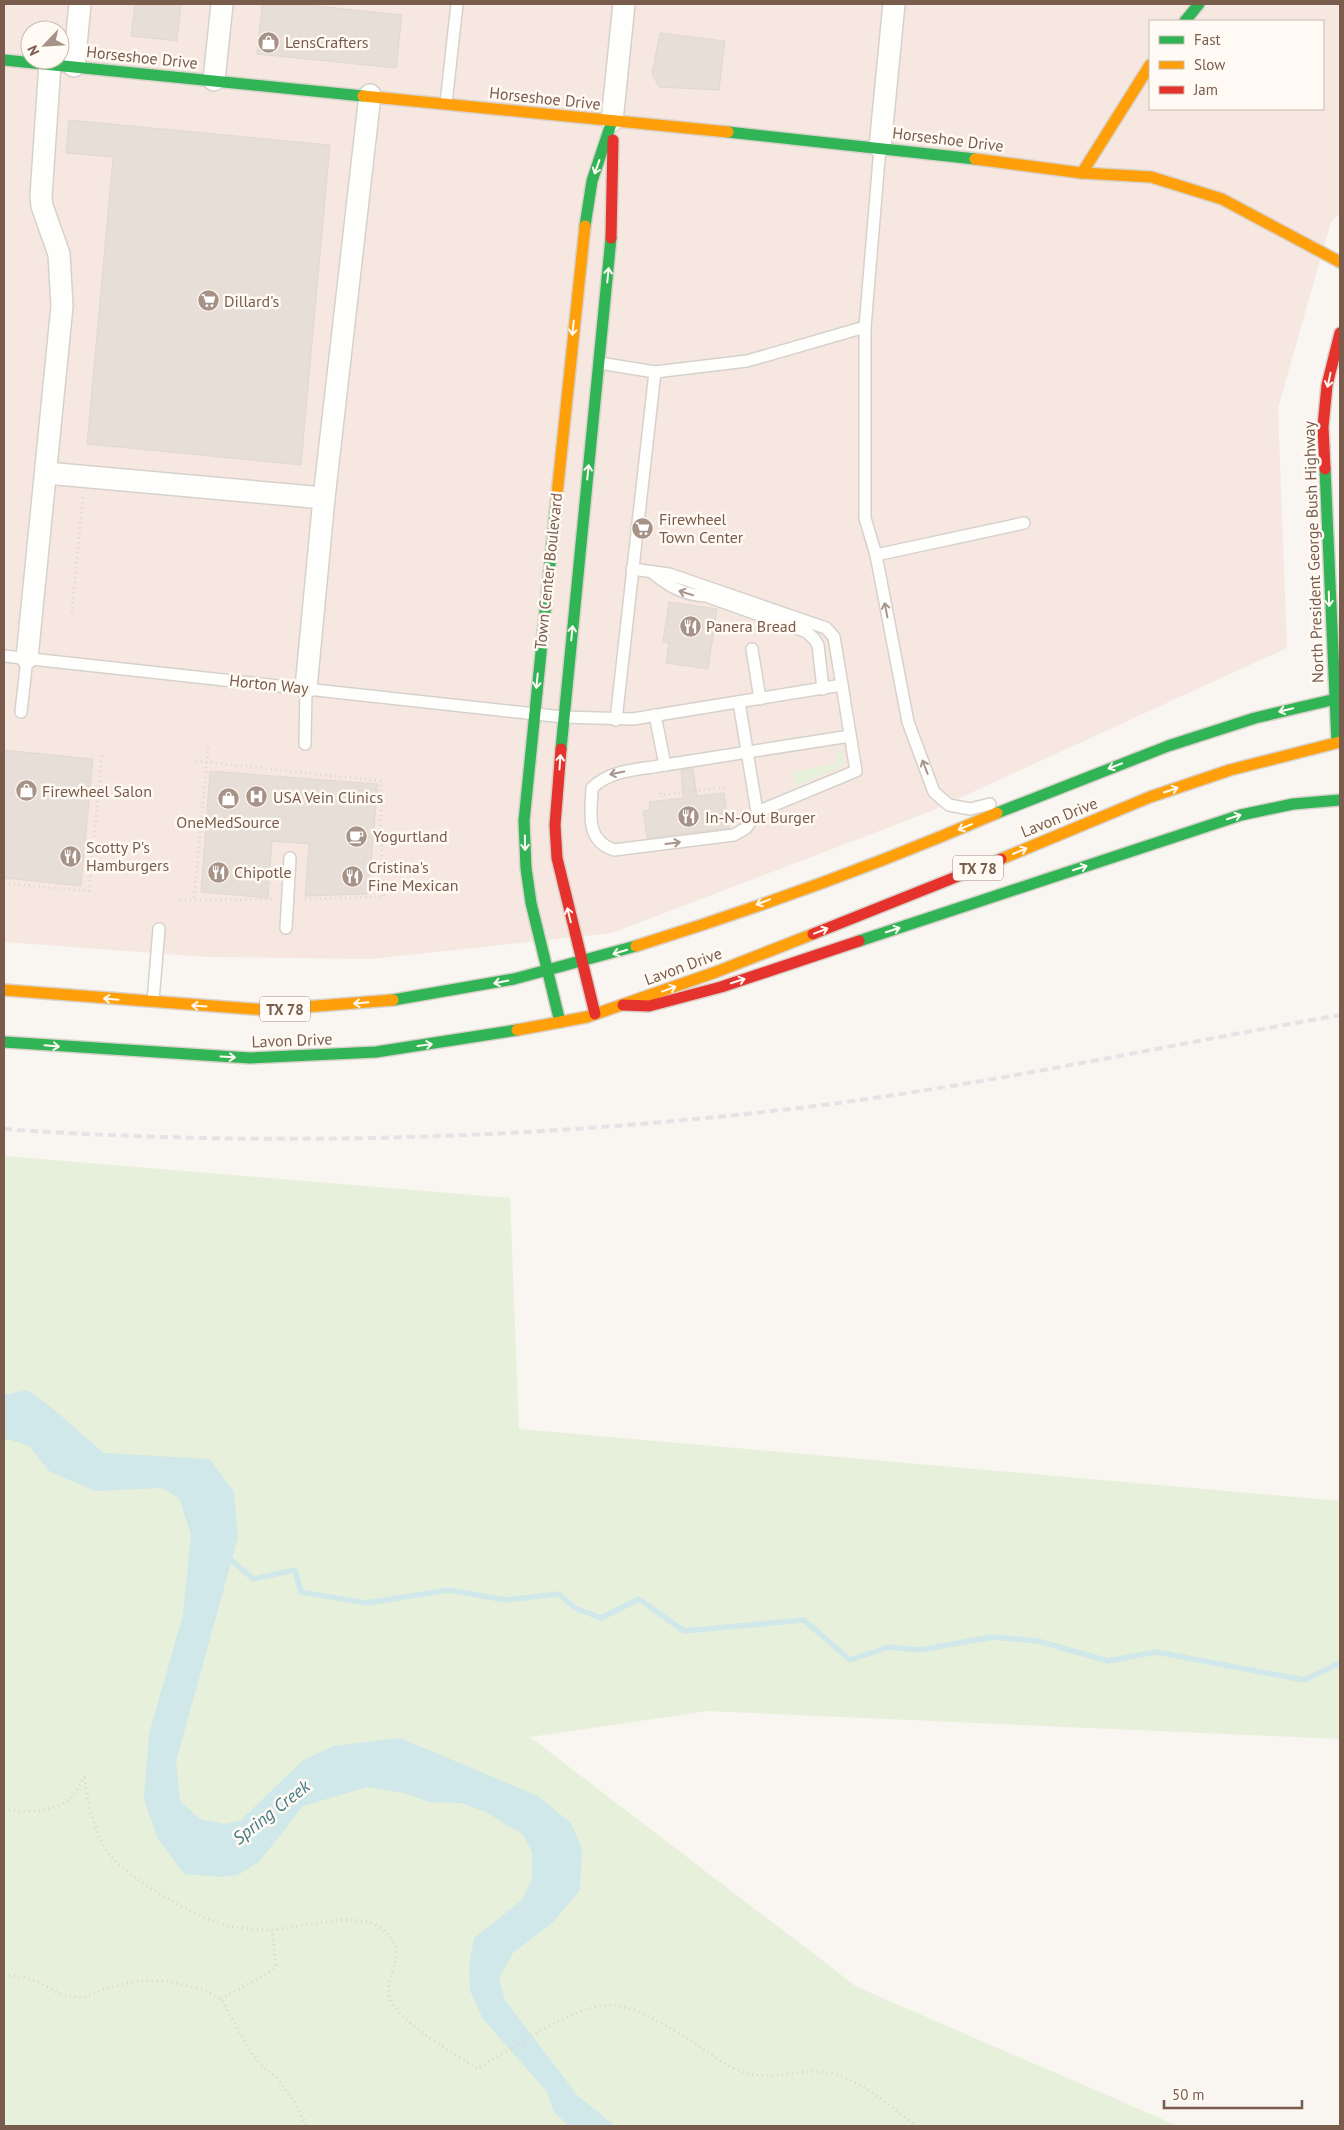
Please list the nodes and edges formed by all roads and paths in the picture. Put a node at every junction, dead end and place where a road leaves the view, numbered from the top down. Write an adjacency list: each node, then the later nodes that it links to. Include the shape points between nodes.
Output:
1 (80, 4): 11 (street)
2 (222, 4): 14 (street)
3 (457, 4): 16 (lane)
4 (624, 4): 17 (street, Town Center Boulevard)
5 (894, 4): 18 (street)
6 (1199, 4): 7 (main road)
7 (1186, 20)
8 (4, 60): 9 (main road, Horseshoe Drive)
9 (20, 61)
10 (70, 66): 11 (main road, Horseshoe Drive)
11 (74, 66): 14 (main road, Horseshoe Drive)
12 (1149, 67): 19 (main road)
13 (50, 70): 25 (street, via 41,196 59,254 62,306)
14 (214, 80): 15 (main road, Horseshoe Drive)
15 (370, 95): 16 (main road, Horseshoe Drive); 27 (street)
16 (446, 103): 17 (main road, Horseshoe Drive)
17 (612, 121): 18 (main road, Horseshoe Drive); 23 (main road, Town Center Boulevard, one-way to 17, via 611,244); 43 (main road, Town Center Boulevard, one-way to 43, via 592,181 583,242)
18 (880, 147): 19 (main road, Horseshoe Drive); 21 (lane)
19 (1082, 173): 20 (main road, Horseshoe Drive, via 1151,177 1222,199)
20 (1340, 262)
21 (865, 327): 24 (lane, via 747,360); 29 (lane, via 865,518)
22 (1340, 332): 39 (main road, North President George Bush Highway, one-way to 39, via 1327,384 1323,427)
23 (599, 363): 24 (lane); 45 (main road, Town Center Boulevard, one-way to 23)
24 (655, 372): 30 (lane)
25 (46, 473): 27 (street); 35 (street)
26 (83, 492): 32 (path)
27 (324, 498): 37 (street)
28 (1024, 523): 29 (lane)
29 (876, 555): 56 (lane, one-way to 29, via 970,809 949,805 934,792 908,722)
30 (632, 569): 31 (lane); 46 (lane)
31 (653, 573): 36 (lane, via 669,574 826,628 834,637); 38 (lane, one-way to 31, via 818,645 806,632 706,596 689,595 670,587)
32 (72, 613)
33 (752, 649): 40 (lane)
34 (4, 656): 35 (lane, Horton Way)
35 (27, 658): 37 (lane, Horton Way); 42 (lane)
36 (842, 685): 38 (lane, Horton Way); 47 (lane)
37 (306, 688): 43 (lane, Horton Way); 49 (lane)
38 (823, 689): 40 (lane, Horton Way)
39 (1337, 698): 48 (main road, North President George Bush Highway); 56 (main road, Lavon Drive / TX 78, one-way to 56, via 1209,732)
40 (760, 699): 41 (lane, Horton Way)
41 (739, 702): 44 (lane, Horton Way); 52 (lane)
42 (21, 712)
43 (534, 712): 45 (lane, Horton Way); 69 (main road, Town Center Boulevard, one-way to 69, via 524,821 526,868 535,921)
44 (655, 716): 46 (lane, Horton Way); 55 (lane)
45 (564, 717): 46 (lane, Horton Way); 68 (main road, Town Center Boulevard, one-way to 45, via 557,858 556,826)
46 (616, 720)
47 (850, 736): 52 (lane); 60 (lane, via 856,771)
48 (1338, 742): 72 (main road, Lavon Drive / TX 78, one-way to 48, via 926,890 1150,797 1230,770)
49 (305, 744)
50 (208, 747): 54 (path)
51 (102, 752): 62 (path, via 90,891)
52 (748, 752): 55 (lane); 60 (lane)
53 (196, 761): 54 (path)
54 (207, 763): 63 (path, via 381,781 384,897); 65 (path)
55 (665, 765): 60 (lane, one-way to 60, via 611,774 592,788 594,835 602,846 614,850 734,835 746,828)
56 (1070, 784): 68 (main road, Lavon Drive / TX 78, one-way to 68, via 904,853 716,922)
57 (726, 787): 58 (path)
58 (661, 793)
59 (1340, 800): 72 (main road, one-way to 59, via 649,1006 721,987 1241,815 1293,804)
60 (757, 812)
61 (290, 858): 63 (lane)
62 (4, 882)
63 (288, 899): 65 (path); 66 (lane)
64 (180, 900): 65 (path)
65 (194, 900)
66 (286, 928)
67 (159, 929): 71 (lane)
68 (581, 963): 69 (main road, Lavon Drive / TX 78); 73 (main road, Town Center Boulevard)
69 (549, 971): 71 (main road, Lavon Drive / TX 78, one-way to 71, via 381,1002 266,1010); 74 (main road, Town Center Boulevard)
70 (4, 990): 71 (main road, Lavon Drive / TX 78, one-way to 70)
71 (152, 1003)
72 (623, 1006): 73 (main road, Lavon Drive / TX 78)
73 (595, 1014): 74 (main road, Lavon Drive / TX 78)
74 (560, 1022): 75 (main road, Lavon Drive / TX 78, one-way to 74, via 250,1058 376,1052)
75 (4, 1042)
76 (4, 1809): 77 (path, via 47,1810 70,1798 86,1775 85,1792 104,1845 108,1853 132,1875 218,1923)
77 (272, 1930): 79 (path, via 276,1965 268,1973); 81 (path, via 353,1919 370,1922 384,1930 395,1946 397,1960 390,1998 399,2015 477,2069 570,2016 590,2007 611,2005 633,2011 682,2035 740,2071 757,2076 829,2073 856,2083)
78 (4, 1975): 79 (path, via 36,1981 60,1994 82,1998 135,1981 168,1981 202,1989)
79 (221, 1999): 80 (path, via 249,2050 277,2078 295,2102)
80 (307, 2126)
81 (916, 2126)

